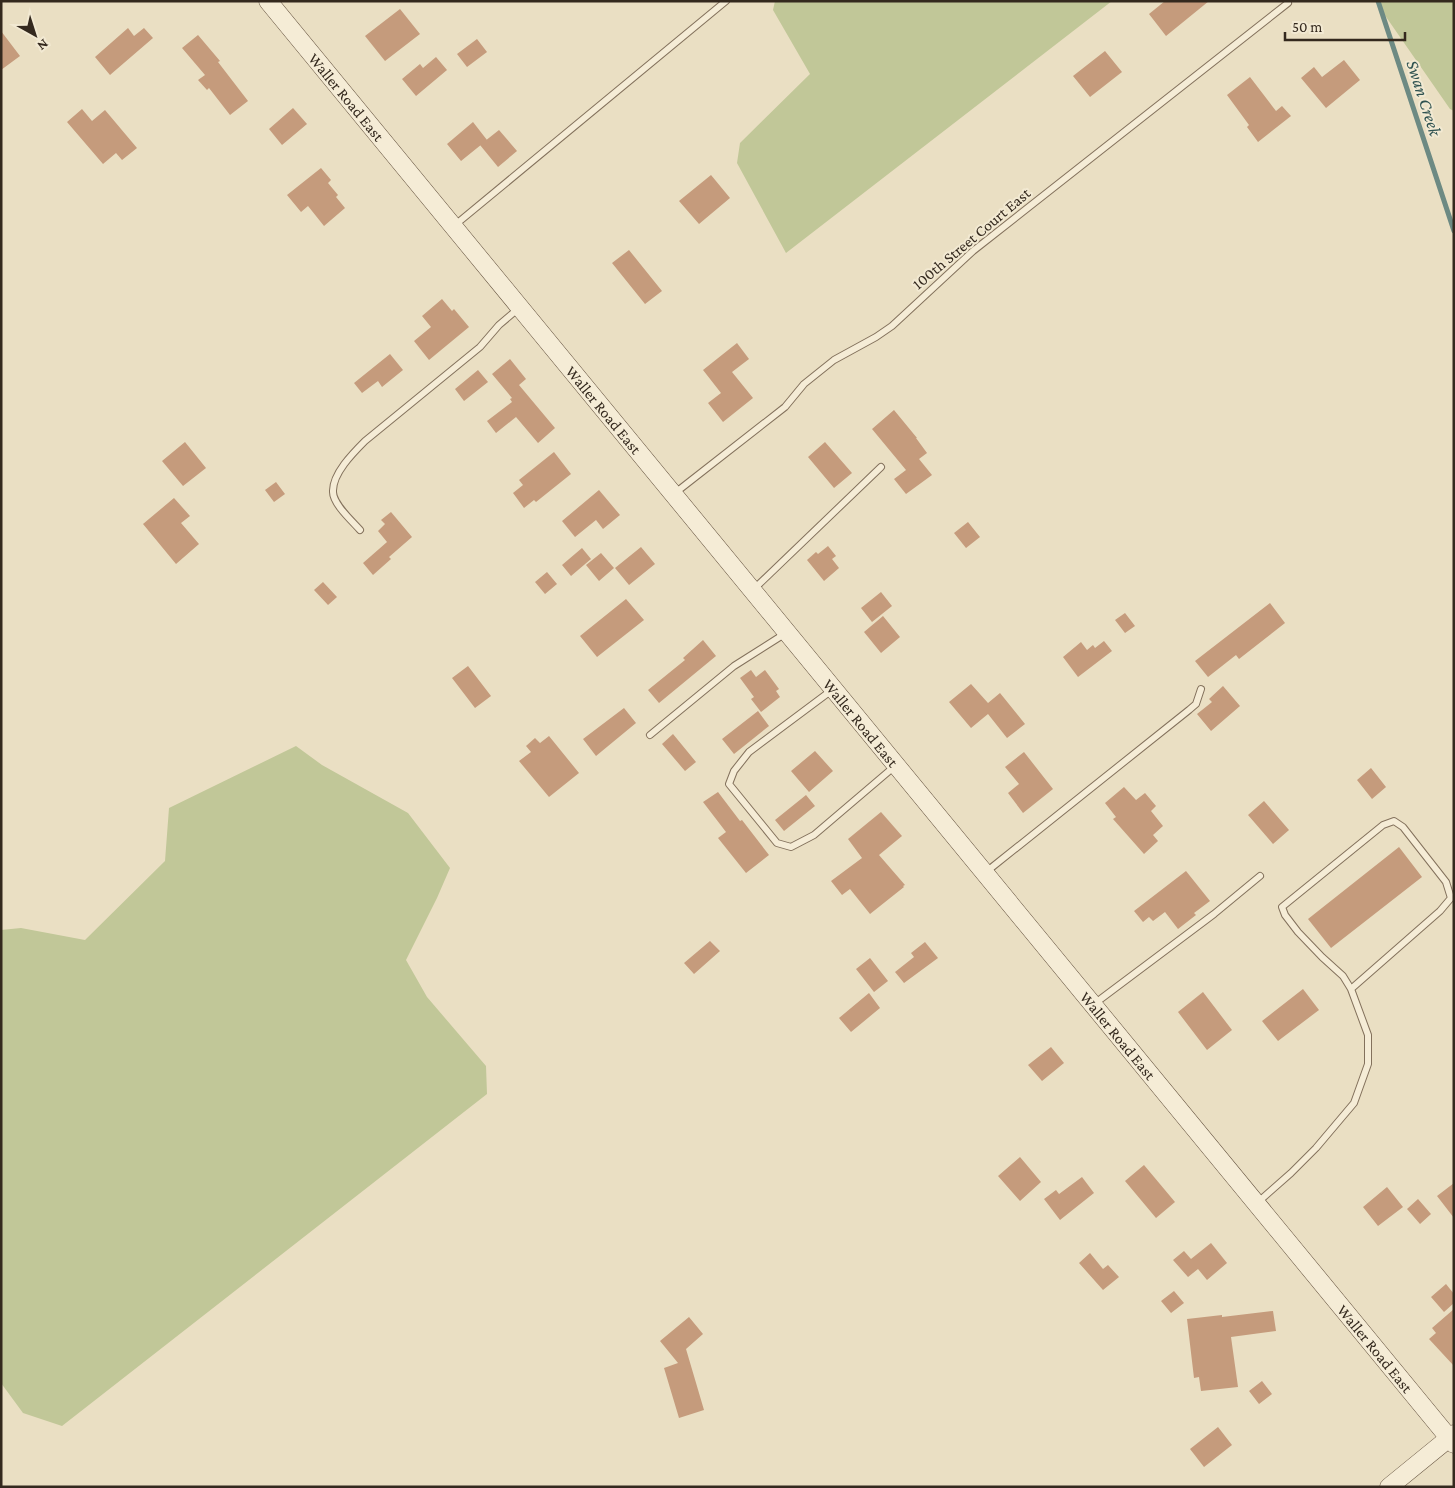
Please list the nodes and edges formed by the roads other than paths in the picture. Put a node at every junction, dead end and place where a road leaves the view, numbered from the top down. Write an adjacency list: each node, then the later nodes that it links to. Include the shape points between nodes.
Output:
1 (268, 1): 4 (street, Waller Road East)
2 (726, 1): 4 (lane)
3 (1288, 2): 7 (lane, 100th Street Court East, via 973,251 892,326 834,360 804,384 785,407)
4 (453, 226): 5 (street, Waller Road East)
5 (520, 308): 7 (street, Waller Road East); 8 (lane, via 480,347 348,458 333,492 336,502)
6 (881, 467): 9 (lane)
7 (674, 494): 9 (street, Waller Road East)
8 (360, 530)
9 (752, 590): 10 (street, Waller Road East)
10 (787, 633): 11 (street, Waller Road East); 13 (lane, via 734,666)
11 (833, 688): 14 (street, Waller Road East); 14 (lane, via 749,752 728,784 777,844 791,847 814,835)
12 (1201, 689): 15 (lane, via 1196,704 1189,710)
13 (650, 735)
14 (896, 765): 15 (street, Waller Road East)
15 (984, 873): 18 (street, Waller Road East)
16 (1260, 876): 18 (lane)
17 (1351, 989): 17 (lane, via 1343,976 1298,932 1282,907 1383,825 1394,821 1404,827 1446,882 1451,898); 19 (lane, via 1368,1035 1368,1064 1354,1103 1316,1148)
18 (1093, 1005): 19 (street, Waller Road East)
19 (1256, 1203): 20 (street, Waller Road East)
20 (1452, 1439): 21 (street)
21 (1389, 1487)

